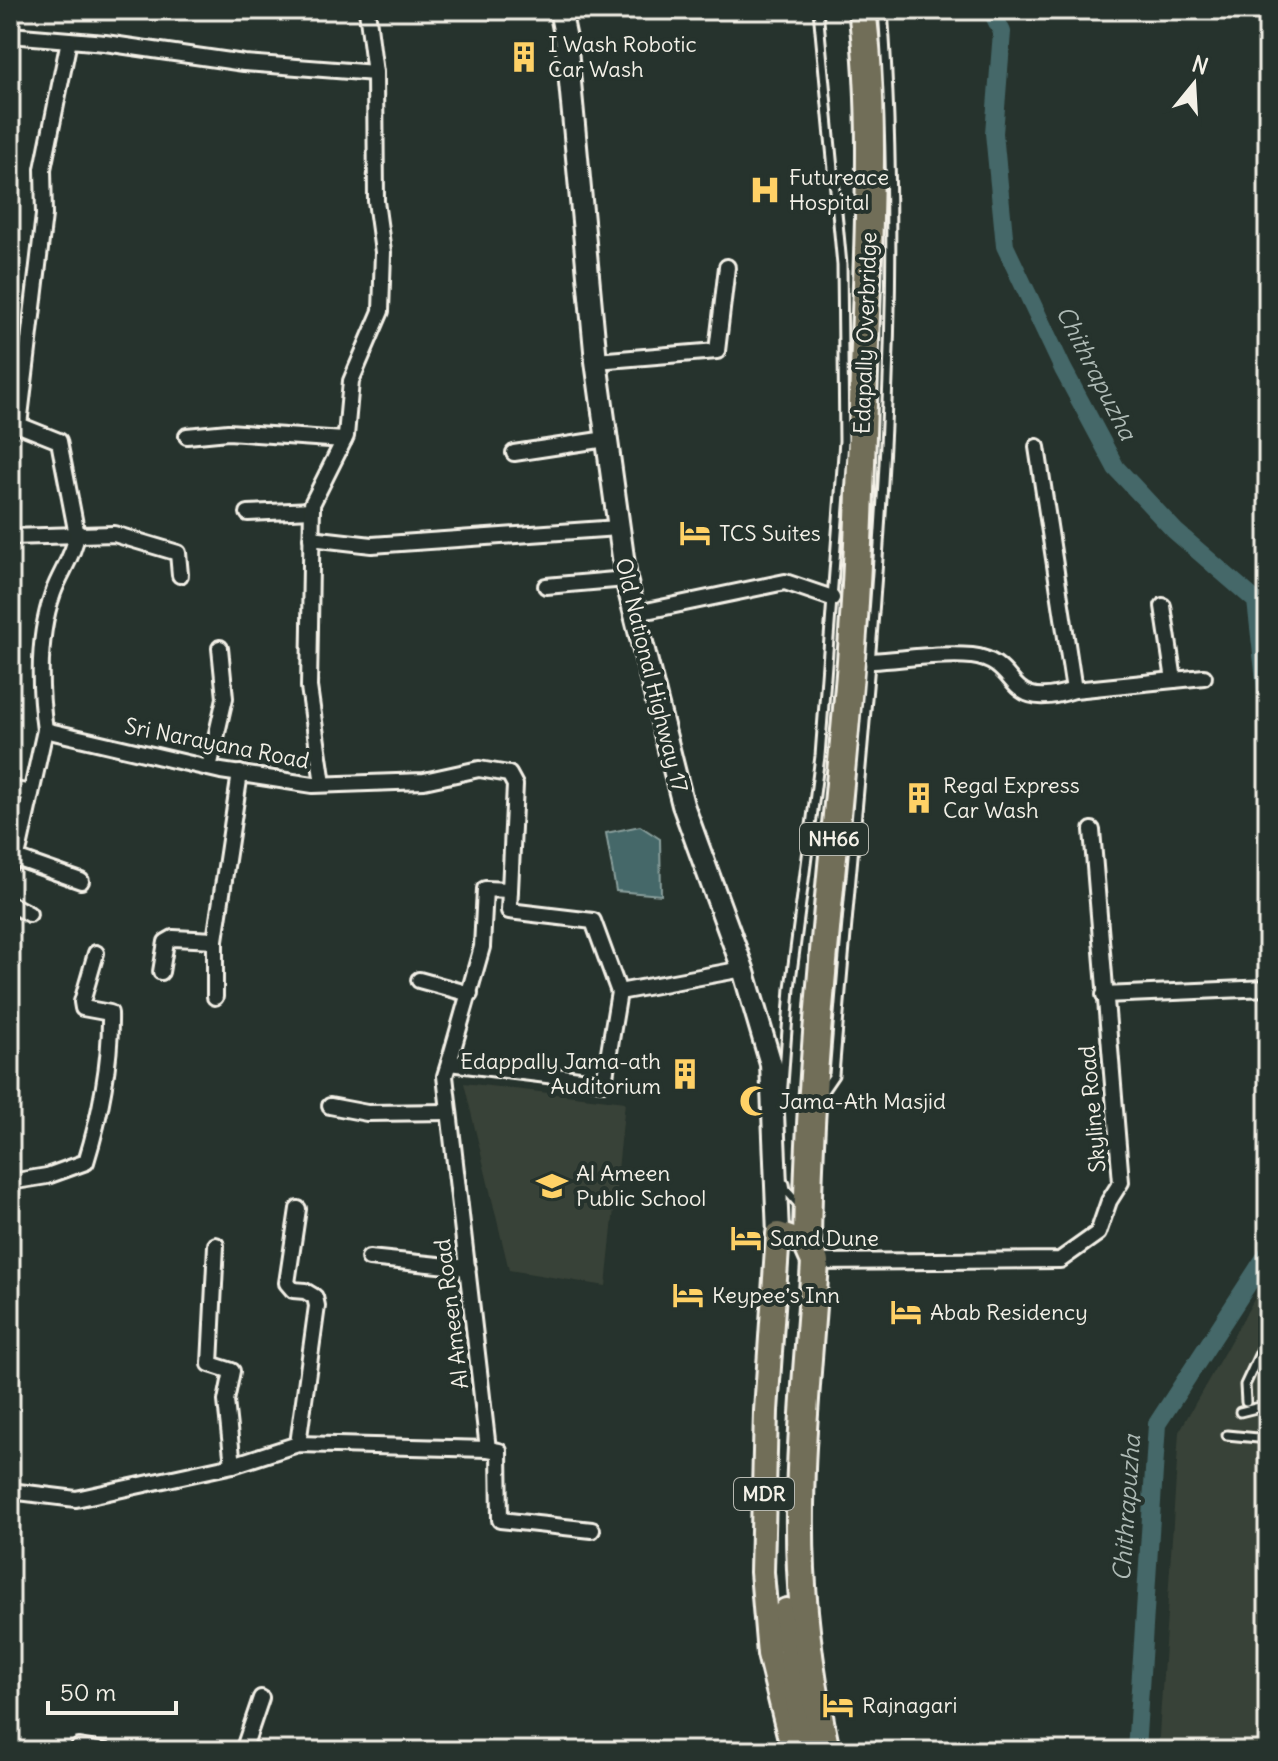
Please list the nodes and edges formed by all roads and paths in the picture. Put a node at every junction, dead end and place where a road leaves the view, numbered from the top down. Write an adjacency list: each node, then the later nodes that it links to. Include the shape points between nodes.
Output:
1 (367, 10): 10 (street)
2 (560, 10): 12 (street, Old National Highway 17)
3 (818, 10): 27 (lane, via 842,265 844,441)
4 (862, 10): 58 (highway, Edapally Overbridge / NH66, via 868,207 861,465 850,670)
5 (883, 10): 31 (lane, via 891,222)
6 (1264, 10): 9 (lane)
7 (10, 35): 8 (street)
8 (69, 40): 10 (street, via 244,63); 21 (street, via 43,169 44,215 19,425 59,441)
9 (1268, 41)
10 (375, 73): 15 (street, via 381,311 351,381)
11 (727, 267): 12 (street, via 717,351)
12 (596, 361): 14 (street, Old National Highway 17)
13 (187, 436): 15 (street, via 228,432)
14 (606, 439): 17 (street); 20 (street, Old National Highway 17)
15 (344, 440): 18 (street)
16 (1037, 447): 34 (street)
17 (514, 453)
18 (312, 510): 19 (street); 23 (street)
19 (248, 513)
20 (618, 528): 23 (street, via 372,545); 25 (street, Old National Highway 17)
21 (77, 535): 22 (street); 24 (street, via 114,534 168,549 178,553); 35 (street, via 52,594 40,698)
22 (10, 537)
23 (311, 538): 38 (street, via 309,687)
24 (180, 575)
25 (626, 579): 26 (street); 29 (street, Old National Highway 17)
26 (546, 586)
27 (832, 598): 29 (street, via 785,582); 63 (lane, via 781,1115 786,1190)
28 (1163, 606): 33 (street)
29 (632, 614): 49 (street, Old National Highway 17, via 683,805)
30 (220, 648): 36 (street, via 225,698)
31 (873, 661): 34 (street, via 974,656 996,663 1019,691 1036,697); 58 (lane, via 834,1075)
32 (1204, 677): 33 (street)
33 (1174, 680): 34 (street)
34 (1074, 690)
35 (45, 730): 36 (street, Sri Narayana Road); 40 (street)
36 (209, 768): 37 (street, Sri Narayana Road)
37 (240, 773): 38 (street, Sri Narayana Road); 47 (street)
38 (323, 784): 44 (street, Sri Narayana Road, via 424,781 479,769 509,774 515,785)
39 (10, 789): 40 (street)
40 (31, 793): 42 (street)
41 (1092, 830): 55 (street, Skyline Road)
42 (13, 861): 43 (street)
43 (81, 881)
44 (510, 890): 53 (street, via 509,911 593,921); 54 (street, Al Ameen Road, via 485,889 482,947)
45 (10, 904): 46 (street)
46 (29, 914)
47 (215, 940): 50 (street, via 166,942); 56 (street)
48 (96, 953): 61 (street, via 83,1008 110,1013 110,1027 86,1162)
49 (743, 969): 53 (street); 64 (street, Old National Highway 17, via 771,1064)
50 (161, 972)
51 (419, 980): 54 (street)
52 (1268, 988): 55 (street)
53 (619, 992): 57 (street, via 604,1082)
54 (470, 994): 57 (street, Al Ameen Road)
55 (1104, 995): 66 (street, Skyline Road, via 1121,1182 1098,1233 1060,1260)
56 (215, 997)
57 (449, 1063): 60 (street, Al Ameen Road)
58 (811, 1104): 63 (highway, NH66)
59 (330, 1106): 60 (street, via 367,1113)
60 (449, 1112): 68 (street, Al Ameen Road)
61 (10, 1182)
62 (298, 1209): 75 (street, via 287,1283 315,1297 317,1306)
63 (808, 1214): 66 (highway, NH66)
64 (778, 1234): 66 (main road); 82 (main road, Old National Highway 17 / MDR, via 762,1572 769,1654)
65 (216, 1245): 77 (street, via 210,1364 232,1371 226,1401)
66 (811, 1253): 82 (highway, NH66, via 799,1260 785,1540 791,1654)
67 (369, 1258): 68 (street)
68 (468, 1268): 76 (street, Al Ameen Road)
69 (1268, 1336): 70 (lane, via 1245,1385)
70 (1246, 1402)
71 (1268, 1405): 72 (lane)
72 (1240, 1412)
73 (1227, 1435): 74 (lane)
74 (1268, 1439)
75 (298, 1444): 76 (street); 77 (street)
76 (488, 1449): 79 (street, Al Ameen Road, via 499,1451 500,1520)
77 (233, 1465): 78 (street, via 76,1499)
78 (10, 1491)
79 (592, 1530)
80 (261, 1698): 84 (street)
81 (79, 1747): 83 (street)
82 (804, 1747)
83 (104, 1751)
84 (243, 1751)

